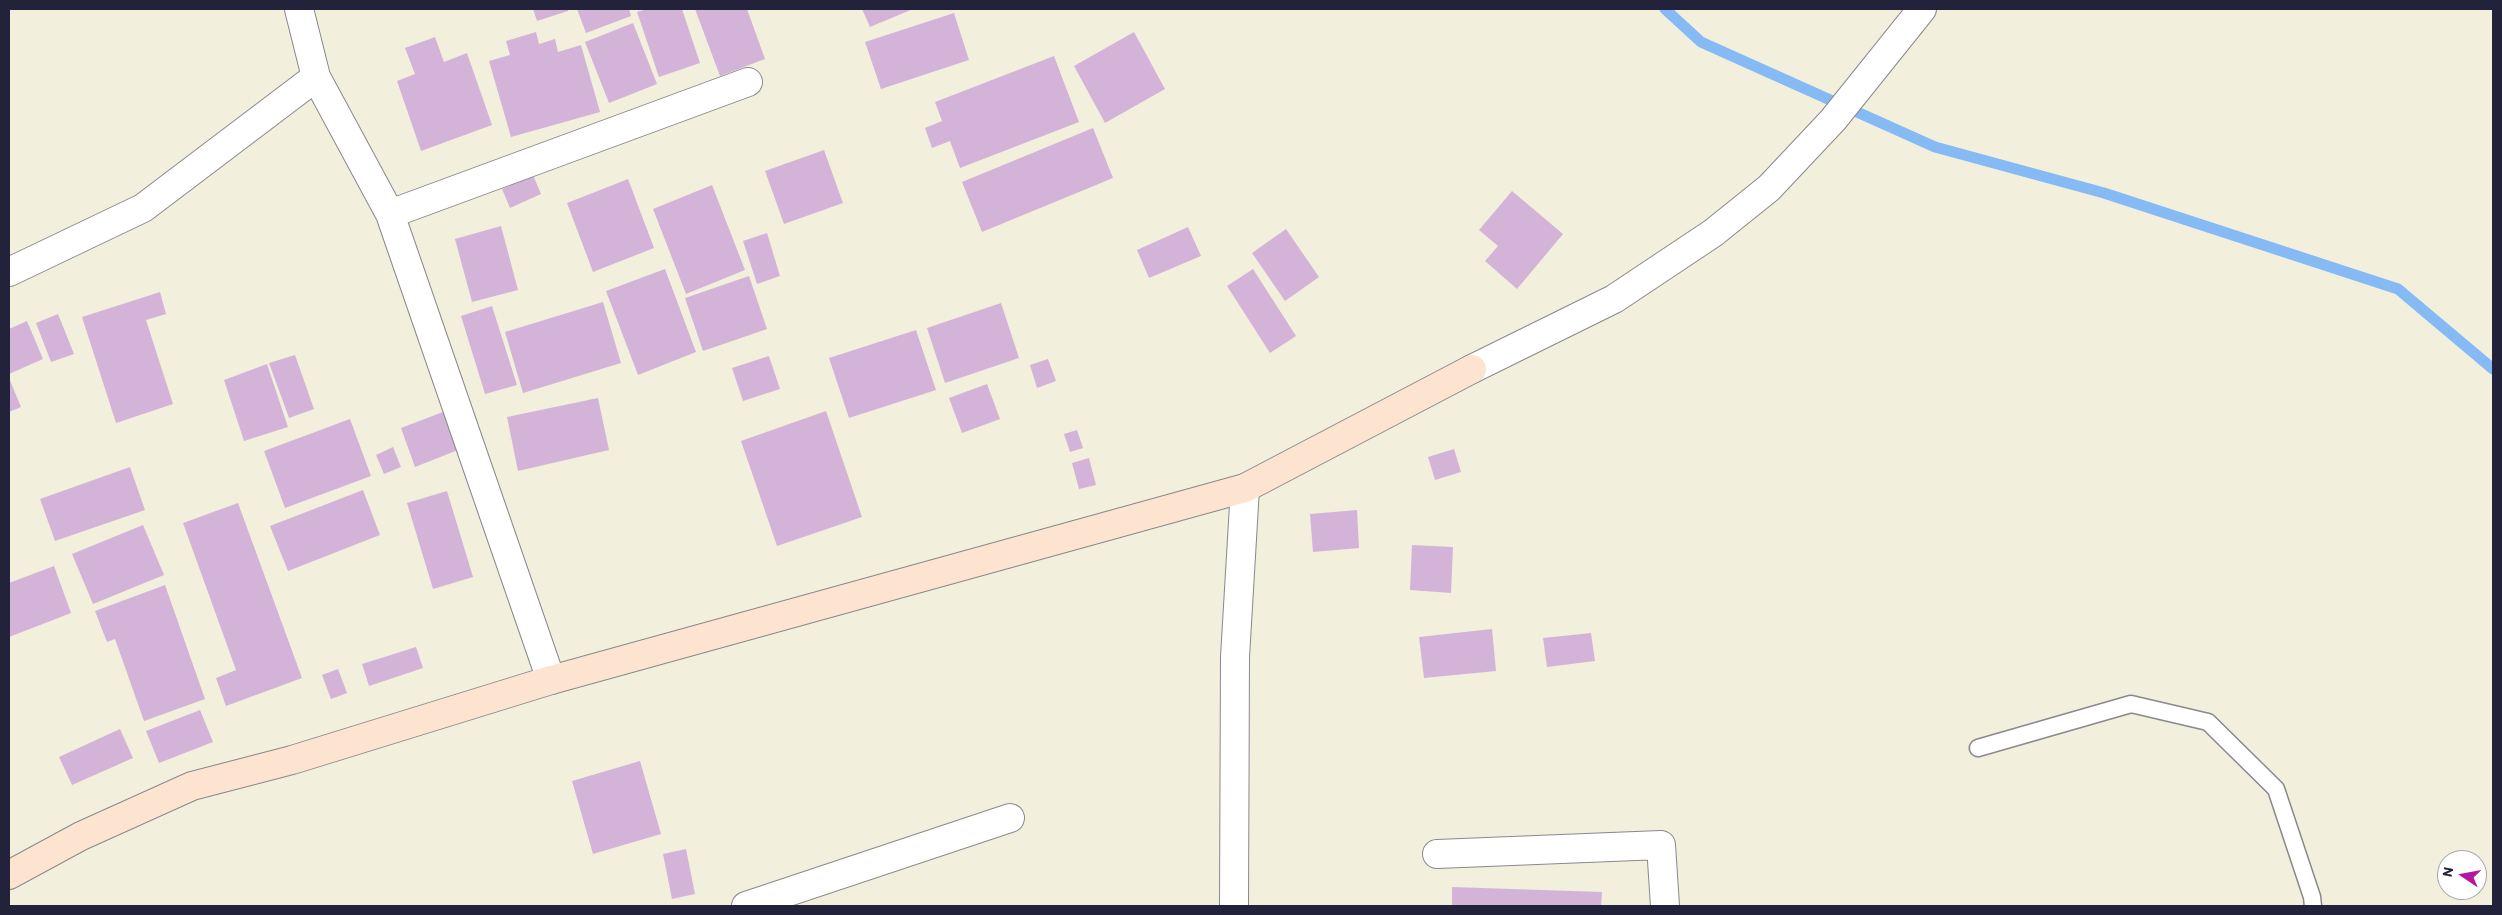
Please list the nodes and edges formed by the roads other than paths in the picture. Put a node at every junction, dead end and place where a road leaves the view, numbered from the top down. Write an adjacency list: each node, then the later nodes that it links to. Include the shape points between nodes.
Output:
1 (299, 9): 3 (street)
2 (1922, 9): 7 (street, via 1833,120 1769,188 1713,233 1614,299)
3 (316, 77): 5 (street); 6 (street, via 143,208)
4 (748, 82): 5 (street)
5 (390, 214): 8 (street)
6 (9, 272)
7 (1245, 488): 8 (street); 14 (street, via 1236,657)
8 (551, 680): 12 (street, via 292,760 192,786 81,836)
9 (1978, 748): 16 (lane, via 2131,704 2208,722 2276,789)
10 (1010, 818): 13 (street)
11 (1437, 854): 15 (street, via 1661,845)
12 (9, 875)
13 (746, 906)
14 (1234, 906)
15 (1665, 906)
16 (2313, 906)

